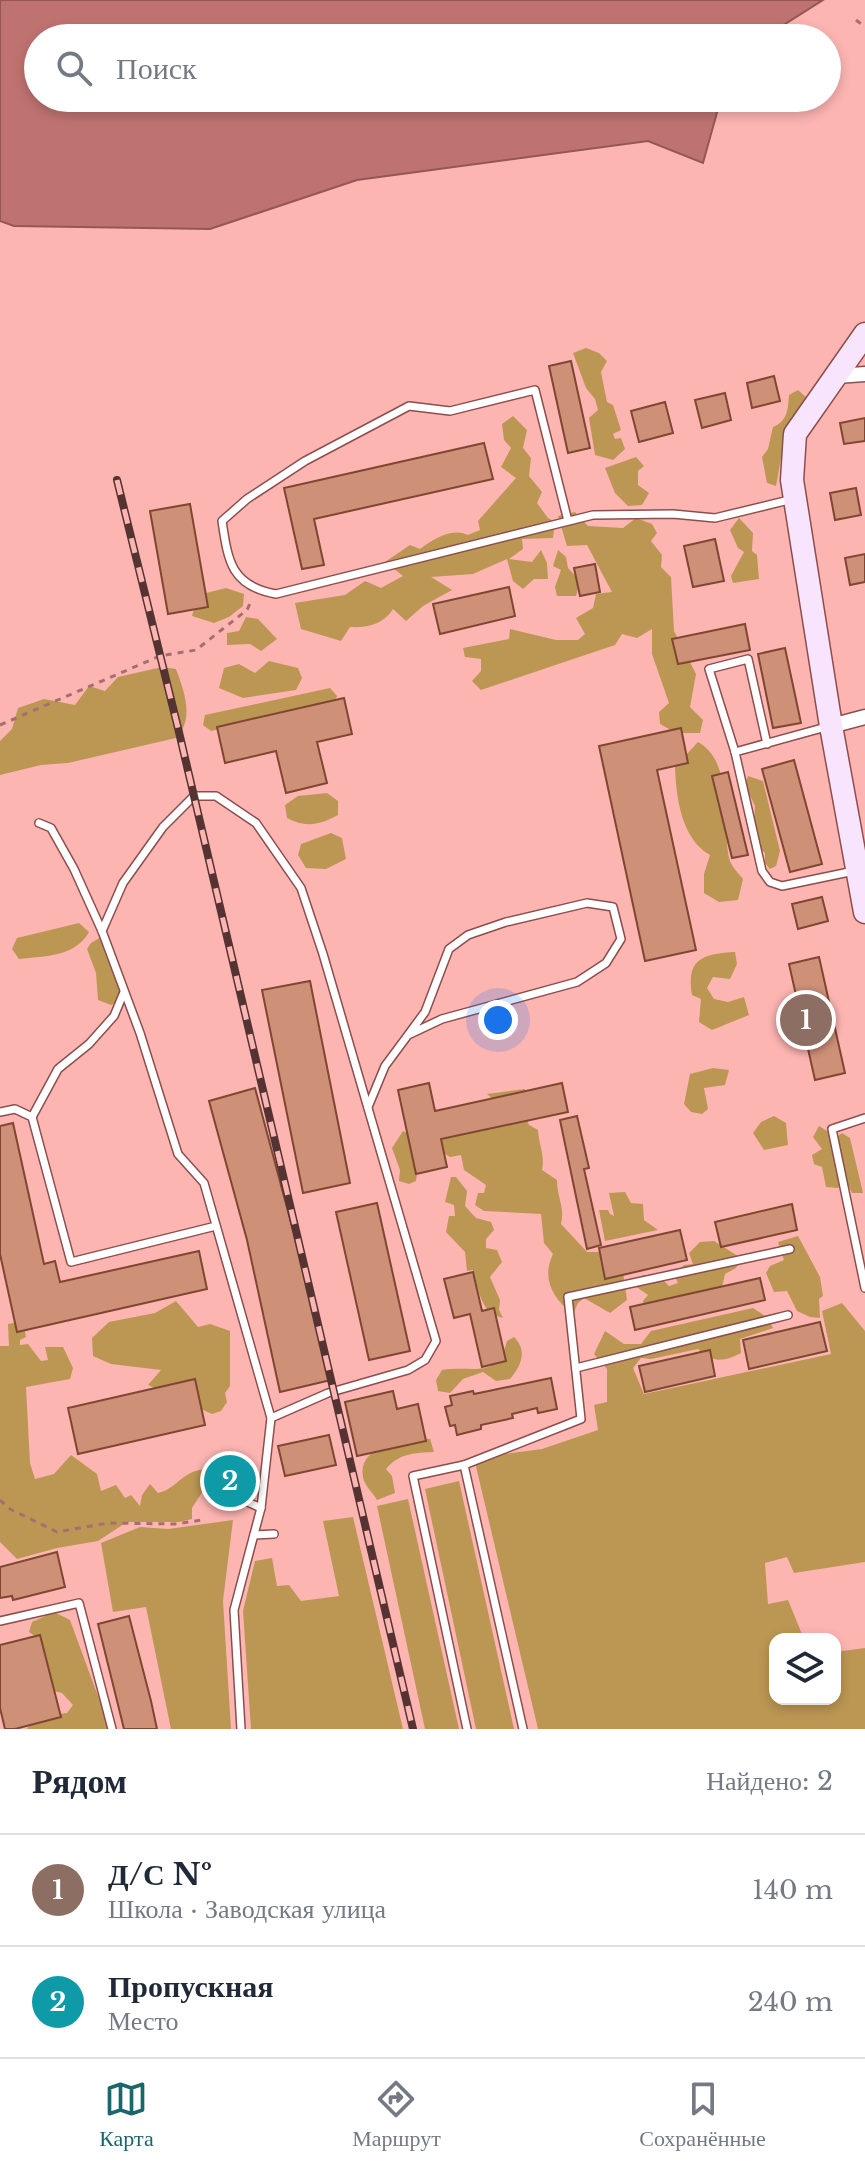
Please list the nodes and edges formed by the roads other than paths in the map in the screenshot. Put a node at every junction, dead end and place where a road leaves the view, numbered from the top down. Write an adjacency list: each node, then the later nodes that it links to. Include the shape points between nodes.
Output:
1 (865, 334): 3 (street)
2 (865, 374): 3 (street)
3 (837, 376): 4 (street, via 795,434)
4 (795, 498): 5 (lane, via 715,518 593,515); 7 (street)
5 (568, 521): 5 (lane, via 276,594 256,590 238,575 227,556 222,521 305,461 409,406 450,411 535,390)
6 (865, 717): 7 (street)
7 (831, 726): 8 (lane); 11 (street)
8 (767, 744): 9 (lane); 9 (lane, via 748,659 709,669)
9 (735, 752): 11 (lane, via 762,871 770,882 782,886)
10 (39, 823): 13 (lane, via 51,828 62,844)
11 (856, 870): 12 (street)
12 (865, 912)
13 (102, 931): 14 (lane); 16 (lane, via 123,883 163,827 194,796 216,796 230,805 256,823 301,888)
14 (124, 992): 18 (lane, via 114,1016 58,1069); 20 (lane, via 178,1154 204,1183)
15 (408, 1035): 15 (lane, via 442,1019 577,982 606,963 621,939 613,907 587,903 468,935 449,949 425,1012); 16 (lane, via 385,1066)
16 (368, 1107): 26 (lane, via 436,1341 425,1360 408,1370 328,1393)
17 (0, 1112): 18 (lane, via 15,1109)
18 (32, 1117): 20 (lane, via 71,1262)
19 (865, 1118): 21 (lane, via 832,1129)
20 (216, 1226): 26 (lane)
21 (860, 1243): 23 (lane)
22 (790, 1249): 25 (lane, via 568,1297)
23 (865, 1288)
24 (788, 1315): 25 (lane)
25 (576, 1368): 27 (lane, via 581,1419)
26 (271, 1418): 29 (lane)
27 (464, 1465): 35 (lane, via 413,1476); 36 (lane)
28 (243, 1500): 29 (lane)
29 (261, 1508): 31 (lane)
30 (274, 1534): 31 (lane)
31 (254, 1535): 34 (lane, via 234,1610)
32 (0, 1621): 33 (lane, via 79,1603)
33 (112, 1729)
34 (241, 1729)
35 (467, 1729)
36 (523, 1729)

